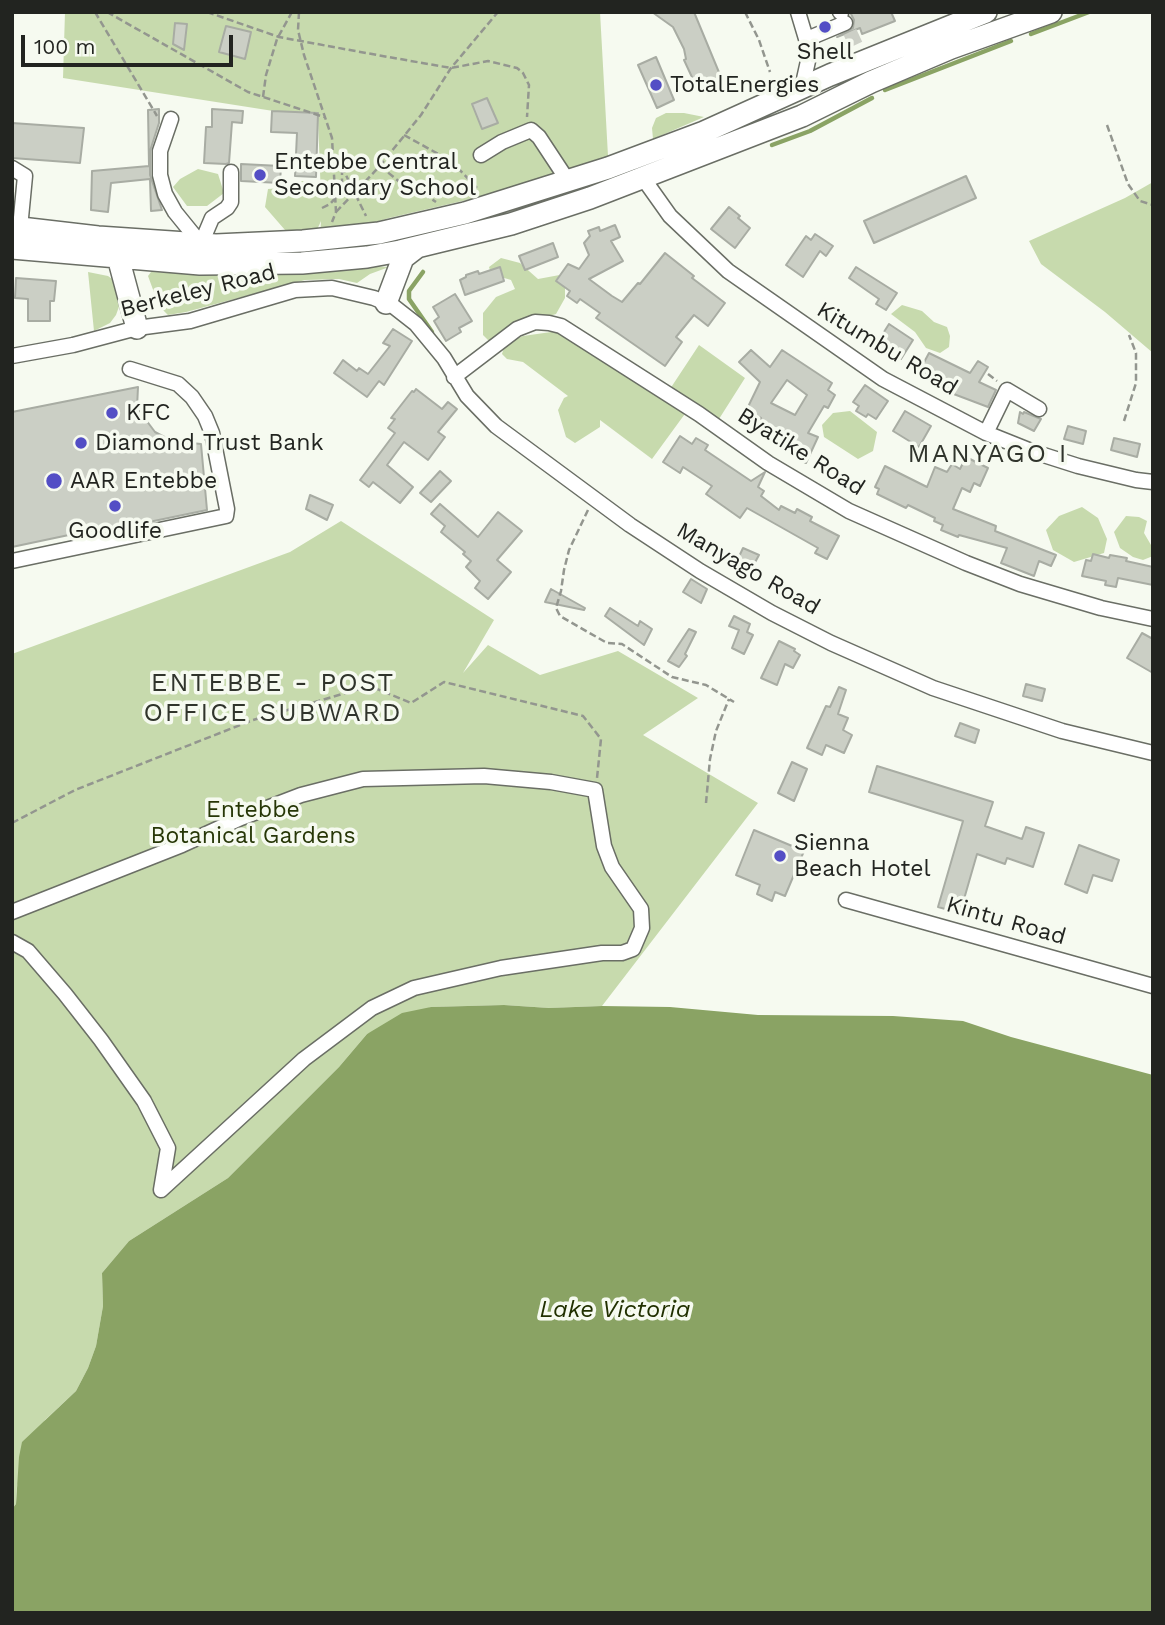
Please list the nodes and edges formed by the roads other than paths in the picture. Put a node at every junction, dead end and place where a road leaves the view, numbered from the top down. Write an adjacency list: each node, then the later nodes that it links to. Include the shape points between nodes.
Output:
1 (798, 12): 5 (street)
2 (986, 12): 6 (highway)
3 (1051, 12): 11 (highway, via 951,48 802,116)
4 (842, 16): 5 (street)
5 (807, 39): 6 (street, via 810,52)
6 (802, 88): 12 (highway, via 715,127)
7 (168, 125): 16 (street, via 160,151 160,174 175,212)
8 (481, 155): 12 (street, via 525,131 536,132)
9 (12, 168): 13 (street, via 25,176)
10 (232, 172): 16 (street, via 231,202 212,218)
11 (643, 178): 15 (highway, via 511,224); 23 (street, Kitumbu Road, via 670,216 728,271 883,379)
12 (568, 181): 16 (highway, via 466,213 379,233)
13 (15, 234): 14 (highway)
14 (115, 248): 16 (highway); 18 (highway)
15 (416, 248): 16 (highway, via 302,263); 17 (highway, via 403,258)
16 (201, 254)
17 (389, 305): 18 (street, Berkeley Road, via 332,288 295,290 190,321); 21 (street, Manyago Road, via 433,342)
18 (137, 328): 19 (street, Berkeley Road)
19 (12, 356)
20 (130, 369): 25 (street, via 178,384 205,416 226,516)
21 (454, 377): 26 (street, Byatike Road, via 517,329 535,322 561,326 849,511 1020,584); 27 (street, Manyago Road, via 496,426 700,571 772,613 956,696 1062,732)
22 (1039, 409): 23 (street, via 1007,390)
23 (986, 433): 24 (street, Kitumbu Road, via 1078,466)
24 (1153, 482)
25 (12, 561)
26 (1153, 619)
27 (1153, 753)
28 (846, 900): 31 (street, Kintu Road)
29 (12, 912): 30 (street, via 301,795 363,779 484,776 595,790 604,846 640,909 642,928 633,949 621,953 501,968 415,988 372,1007 304,1059 161,1189 168,1148 144,1101 65,994 28,951)
30 (12, 942)
31 (1153, 986)

